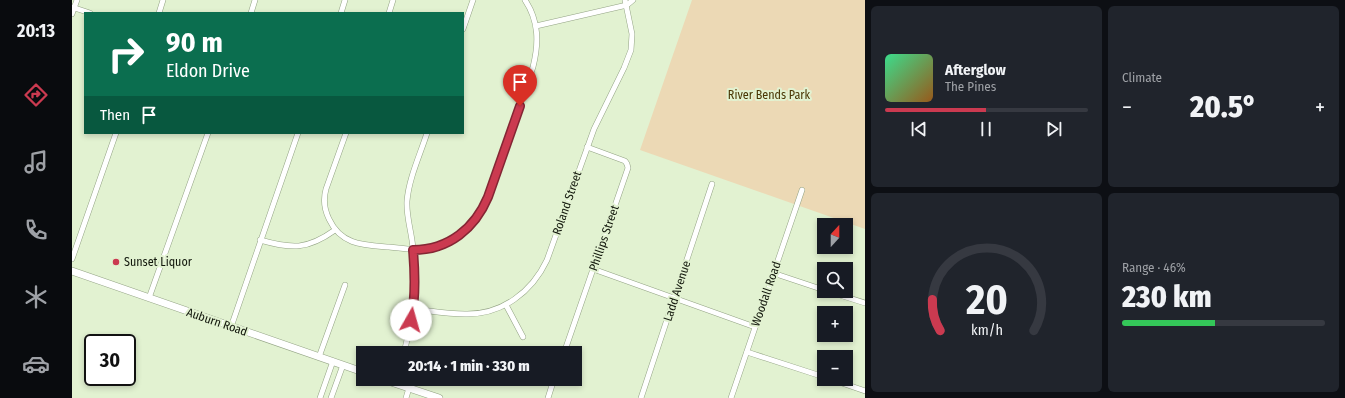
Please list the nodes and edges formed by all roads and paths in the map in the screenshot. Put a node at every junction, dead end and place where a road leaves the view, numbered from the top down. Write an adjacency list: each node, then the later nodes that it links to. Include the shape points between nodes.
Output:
1 (77, 0): 10 (street)
2 (163, 0): 12 (street)
3 (255, 0): 13 (street)
4 (345, 0): 14 (street)
5 (393, 0): 15 (street)
6 (473, 0): 17 (street)
7 (525, 0): 18 (street)
8 (633, 0): 9 (street)
9 (626, 3): 18 (street); 24 (street, Roland Street, via 632,34 631,50)
10 (73, 7): 11 (street); 16 (street)
11 (87, 12)
12 (158, 12)
13 (251, 12)
14 (341, 12)
15 (389, 12)
16 (72, 14)
17 (464, 26)
18 (536, 26): 29 (street, via 537,44 533,67 484,208 462,234 450,242 430,249)
19 (116, 134): 30 (street)
20 (208, 134): 37 (street)
21 (298, 134): 28 (street)
22 (346, 134): 27 (street, via 324,199 326,213)
23 (427, 134): 29 (street, via 407,199)
24 (587, 147): 31 (street, Phillips Street, via 625,160 628,168); 40 (street, Roland Street, via 543,269 528,288)
25 (712, 184): 36 (street, Ladd Avenue)
26 (802, 190): 33 (street, Woodall Road)
27 (335, 230): 28 (street, via 316,241 294,247); 29 (street, via 341,236 358,244)
28 (260, 240): 42 (street)
29 (413, 250): 41 (street)
30 (72, 259)
31 (593, 269): 36 (street); 46 (street, Phillips Street)
32 (72, 271): 37 (main road, Auburn Road)
33 (773, 273): 35 (street); 43 (street, Woodall Road)
34 (345, 285): 48 (street)
35 (817, 288)
36 (675, 297): 43 (street); 64 (street, Ladd Avenue)
37 (149, 298): 42 (main road, Auburn Road)
38 (849, 298): 39 (street)
39 (865, 303)
40 (506, 305): 41 (street, Roland Street, via 487,312 466,314); 44 (street)
41 (413, 309): 45 (street)
42 (231, 327): 48 (main road, Auburn Road)
43 (755, 327): 47 (street, Woodall Road)
44 (523, 337)
45 (405, 346)
46 (566, 346)
47 (747, 352): 52 (street); 65 (street, Woodall Road)
48 (319, 357): 49 (main road, Auburn Road)
49 (333, 362): 50 (main road, Auburn Road); 59 (street)
50 (343, 365): 51 (main road, Auburn Road); 60 (street)
51 (356, 370)
52 (817, 375)
53 (405, 386): 56 (main road)
54 (552, 386): 63 (street)
55 (852, 386): 57 (street)
56 (409, 388): 58 (main road); 61 (street)
57 (865, 390)
58 (419, 395): 62 (main road)
59 (320, 398)
60 (331, 398)
61 (406, 398)
62 (439, 398)
63 (548, 398)
64 (641, 398)
65 (731, 398)

